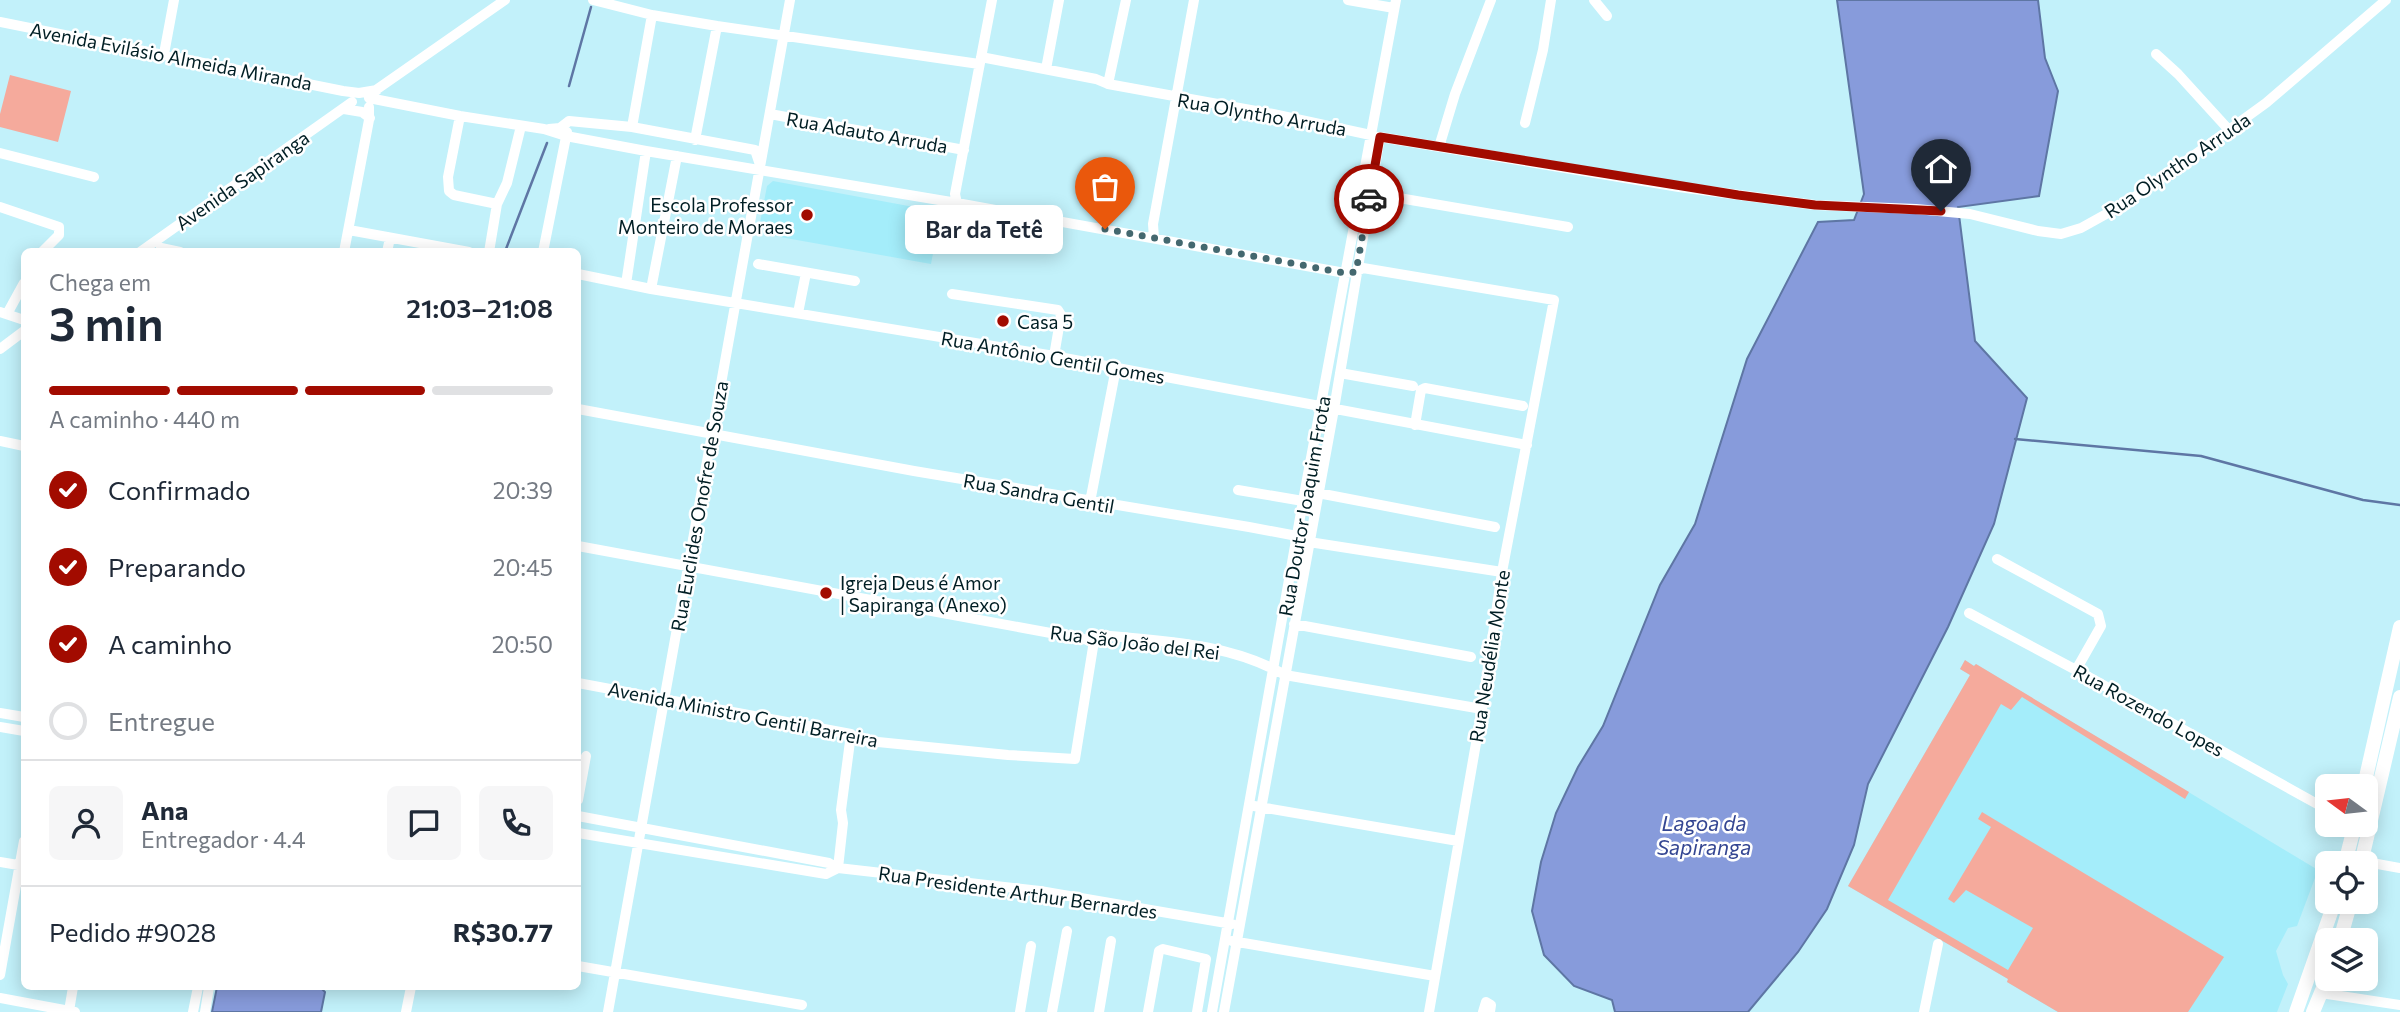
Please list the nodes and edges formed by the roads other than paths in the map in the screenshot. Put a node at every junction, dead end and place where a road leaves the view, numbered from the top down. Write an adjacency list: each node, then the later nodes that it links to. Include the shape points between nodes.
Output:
1 (174, 0): 20 (street)
2 (505, 0): 26 (street, Avenida Sapiranga)
3 (593, 0): 15 (street, Rua Olyntho Arruda)
4 (790, 0): 19 (street, Rua Euclides Onofre de Souza)
5 (992, 0): 22 (street)
6 (1059, 0): 23 (street)
7 (1126, 0): 24 (street)
8 (1194, 0): 25 (street)
9 (1348, 0): 14 (street)
10 (1491, 0): 38 (street)
11 (1552, 0): 30 (street)
12 (1594, 0): 16 (street)
13 (2386, 0): 34 (street, Rua Olyntho Arruda)
14 (1395, 4): 35 (street, Rua Doutor Joaquim Frota)
15 (652, 15): 18 (street, Rua Olyntho Arruda); 32 (street)
16 (1607, 16)
17 (0, 22): 20 (street, Avenida Evilásio Almeida Miranda)
18 (717, 26): 19 (street, Rua Olyntho Arruda); 37 (street)
19 (783, 36): 22 (street, Rua Olyntho Arruda); 27 (street, Rua Euclides Onofre de Souza)
20 (164, 54): 26 (street, Avenida Evilásio Almeida Miranda, via 343,91)
21 (2156, 54): 34 (street)
22 (980, 60): 23 (street, Rua Olyntho Arruda); 39 (street)
23 (1046, 69): 24 (street, Rua Olyntho Arruda)
24 (1108, 84): 25 (street, Rua Olyntho Arruda)
25 (1175, 98): 35 (street, Rua Olyntho Arruda); 52 (street)
26 (362, 102): 28 (street); 50 (street); 54 (street, Avenida Sapiranga)
27 (770, 114): 39 (street, Rua Adauto Arruda); 43 (street, Rua Euclides Onofre de Souza)
28 (460, 116): 31 (street); 47 (street, via 449,191)
29 (569, 121): 32 (street); 33 (street, via 560,128); 36 (street)
30 (1525, 123)
31 (521, 126): 33 (street); 47 (street)
32 (632, 127): 37 (street)
33 (544, 129): 36 (street)
34 (2229, 130): 38 (street, Rua Olyntho Arruda, via 2126,203 2061,234 1970,214 1815,205)
35 (1376, 135): 38 (street, Rua Olyntho Arruda); 45 (street, Rua Doutor Joaquim Frota)
36 (566, 136): 40 (street); 59 (street)
37 (695, 140): 43 (street, via 755,150)
38 (1439, 147)
39 (964, 150): 46 (street)
40 (646, 151): 42 (street); 66 (street)
41 (0, 153): 44 (street)
42 (677, 156): 43 (street); 68 (street)
43 (761, 169): 46 (street); 70 (street, Rua Euclides Onofre de Souza)
44 (94, 177)
45 (1365, 192): 49 (street); 62 (street, Rua Doutor Joaquim Frota); 63 (street, Rua Doutor Joaquim Frota)
46 (957, 203): 52 (street)
47 (497, 204): 58 (street)
48 (0, 207): 53 (street, via 59,227 59,235)
49 (1568, 227)
50 (349, 230): 51 (street); 55 (street)
51 (390, 238): 56 (street); 57 (street)
52 (1154, 238): 63 (street)
53 (46, 248)
54 (146, 248)
55 (345, 248)
56 (388, 248)
57 (418, 248)
58 (490, 248)
59 (544, 248)
60 (758, 264): 61 (street)
61 (806, 272): 65 (street); 72 (street)
62 (1356, 272): 63 (street); 78 (street, Rua Doutor Joaquim Frota); 88 (street, Rua Neudélia Monte, via 1363,268 1554,300)
63 (1345, 273): 80 (street, Rua Doutor Joaquim Frota)
64 (581, 275): 66 (street, Rua Antônio Gentil Gomes)
65 (855, 281)
66 (626, 284): 68 (street, Rua Antônio Gentil Gomes)
67 (21, 288): 71 (street)
68 (651, 289): 70 (street, Rua Antônio Gentil Gomes)
69 (951, 294): 76 (street, via 1058,310)
70 (736, 303): 72 (street, Rua Antônio Gentil Gomes); 85 (street, Rua Euclides Onofre de Souza)
71 (4, 313): 73 (street)
72 (799, 313): 76 (street, Rua Antônio Gentil Gomes)
73 (21, 319)
74 (21, 333): 75 (street)
75 (0, 349)
76 (1054, 356): 77 (street, Rua Antônio Gentil Gomes)
77 (1116, 368): 80 (street, Rua Antônio Gentil Gomes); 92 (street)
78 (1340, 373): 79 (street); 82 (street, Rua Doutor Joaquim Frota)
79 (1413, 386)
80 (1322, 406): 82 (street, Rua Antônio Gentil Gomes); 91 (street, Rua Doutor Joaquim Frota)
81 (1523, 406): 84 (street, via 1425,388)
82 (1334, 409): 84 (street, Rua Antônio Gentil Gomes); 90 (street, Rua Doutor Joaquim Frota)
83 (581, 410): 85 (street, Rua Sandra Gentil)
84 (1415, 425): 88 (street, Rua Antônio Gentil Gomes)
85 (713, 433): 92 (street, Rua Sandra Gentil); 98 (street, Rua Euclides Onofre de Souza)
86 (0, 441): 87 (street)
87 (21, 445)
88 (1527, 446): 99 (street, Rua Neudélia Monte)
89 (1238, 490): 91 (street)
90 (1318, 493): 93 (street); 95 (street, Rua Doutor Joaquim Frota)
91 (1303, 500): 94 (street, Rua Doutor Joaquim Frota)
92 (1090, 502): 94 (street, Rua Sandra Gentil)
93 (1495, 527)
94 (1297, 536): 95 (street, Rua Sandra Gentil); 105 (street, Rua Doutor Joaquim Frota)
95 (1309, 542): 99 (street, Rua Sandra Gentil); 101 (street, Rua Doutor Joaquim Frota)
96 (581, 547): 98 (street, Rua São João del Rei)
97 (1997, 559): 106 (street, via 2098,614 2101,626)
98 (688, 566): 103 (street, Rua São João del Rei); 110 (street, Rua Euclides Onofre de Souza)
99 (1502, 572): 111 (street, Rua Neudélia Monte)
100 (1969, 613): 106 (street, Rua Rozendo Lopes)
101 (1294, 624): 104 (street); 107 (street, Rua Doutor Joaquim Frota)
102 (2400, 627): 118 (highway)
103 (1094, 641): 105 (street, Rua São João del Rei, via 1100,635 1179,643 1228,652); 116 (street, Avenida Ministro Gentil Barreira, via 1075,759 858,740)
104 (1471, 657)
105 (1274, 669): 107 (street, Rua São João del Rei); 121 (street, Rua Doutor Joaquim Frota)
106 (2076, 670): 120 (street, Rua Rozendo Lopes)
107 (1285, 676): 111 (street, Rua São João del Rei); 121 (street, Rua Doutor Joaquim Frota)
108 (581, 684): 110 (street, Avenida Ministro Gentil Barreira)
109 (2400, 697): 127 (highway)
110 (663, 698): 116 (street, Avenida Ministro Gentil Barreira); 123 (street, Rua Euclides Onofre de Souza)
111 (1482, 709): 125 (street, Rua Neudélia Monte)
112 (0, 713): 113 (street)
113 (21, 716)
114 (0, 727): 115 (street)
115 (21, 730)
116 (851, 734): 131 (street)
117 (586, 756): 119 (street)
118 (2367, 774)
119 (581, 784)
120 (2315, 803)
121 (1255, 806): 125 (street); 135 (street, Rua Doutor Joaquim Frota)
122 (581, 817): 123 (street, Rua Presidente Arthur Bernardes)
123 (641, 827): 126 (street, Rua Euclides Onofre de Souza); 131 (street, Rua Presidente Arthur Bernardes)
124 (581, 834): 126 (street, Rua Presidente Arthur Bernardes)
125 (1458, 841): 145 (street, Rua Neudélia Monte)
126 (638, 843): 131 (street, Rua Presidente Arthur Bernardes, via 826,874); 143 (street, Rua Euclides Onofre de Souza)
127 (2364, 851)
128 (0, 862): 130 (street)
129 (2378, 865): 132 (street)
130 (21, 866)
131 (838, 868): 135 (street, Rua Presidente Arthur Bernardes, via 1053,892)
132 (2400, 868)
133 (21, 871): 144 (street)
134 (2330, 914): 170 (highway)
135 (1234, 924): 138 (street, Rua Doutor Joaquim Frota); 139 (street, Rua Doutor Joaquim Frota)
136 (1067, 931): 160 (street)
137 (1111, 940): 161 (street)
138 (1225, 940): 139 (street); 164 (street, Rua Doutor Joaquim Frota)
139 (1236, 942): 145 (street); 165 (street, Rua Doutor Joaquim Frota)
140 (1938, 944): 169 (street)
141 (1031, 946): 159 (street)
142 (581, 966): 143 (street)
143 (615, 972): 152 (street); 158 (street, Rua Euclides Onofre de Souza)
144 (0, 975)
145 (1435, 976): 166 (street, Rua Neudélia Monte)
146 (73, 990): 154 (street)
147 (197, 990): 155 (street)
148 (209, 990): 156 (street)
149 (411, 990): 157 (street)
150 (2321, 993): 153 (street); 171 (highway)
151 (0, 998): 154 (street)
152 (802, 1005)
153 (2400, 1005)
154 (72, 1011)
155 (193, 1012)
156 (205, 1012)
157 (407, 1012)
158 (608, 1012)
159 (1020, 1012)
160 (1052, 1012)
161 (1099, 1012)
162 (1148, 1012): 163 (street, via 1163,949 1206,959)
163 (1197, 1012)
164 (1212, 1012)
165 (1224, 1012)
166 (1429, 1012)
167 (1483, 1012): 168 (street, via 1486,1002 1491,1005)
168 (1490, 1012)
169 (1924, 1012)
170 (2296, 1012)
171 (2314, 1012)

